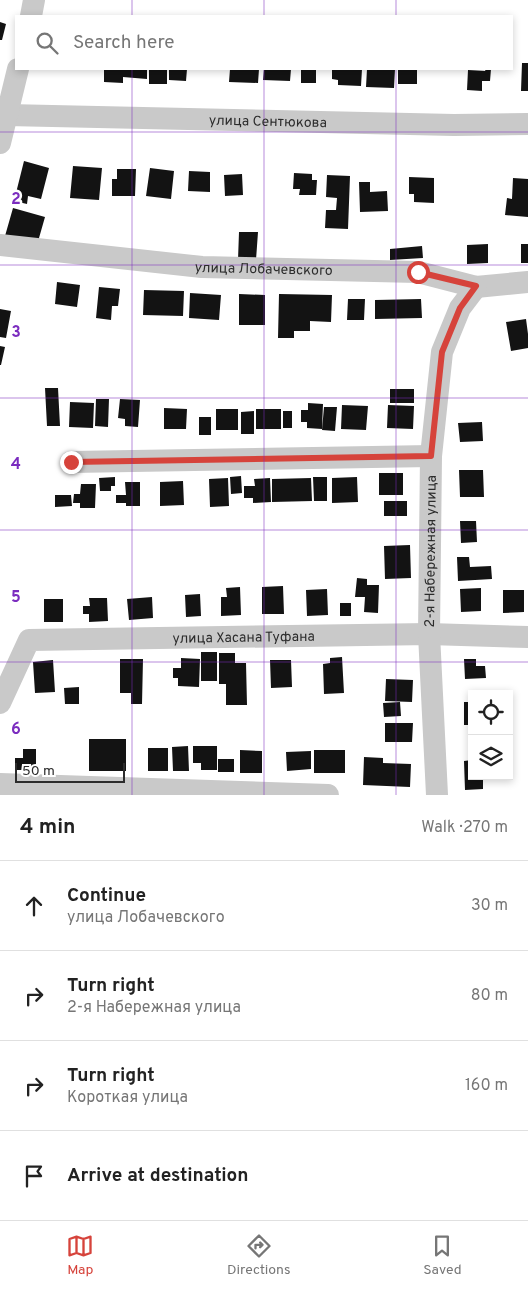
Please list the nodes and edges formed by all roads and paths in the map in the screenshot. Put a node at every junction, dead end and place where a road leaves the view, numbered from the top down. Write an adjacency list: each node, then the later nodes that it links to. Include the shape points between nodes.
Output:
1 (34, 0): 2 (street)
2 (31, 15)
3 (18, 70): 4 (street)
4 (7, 115): 5 (street, улица Сентюкова); 6 (street)
5 (528, 124)
6 (0, 143)
7 (0, 245): 9 (street, улица Лобачевского, via 202,267 418,272)
8 (528, 282): 9 (street, улица Лобачевского)
9 (476, 286): 10 (street, 2-я Набережная улица, via 460,308 442,352)
10 (431, 456): 11 (street); 12 (street, 2-я Набережная улица)
11 (71, 462)
12 (429, 634): 13 (street, улица Хасана Туфана); 14 (street, улица Хасана Туфана, via 29,640); 17 (street, 2-я Набережная улица)
13 (528, 637)
14 (0, 703)
15 (0, 784): 16 (street)
16 (328, 795)
17 (437, 795)

